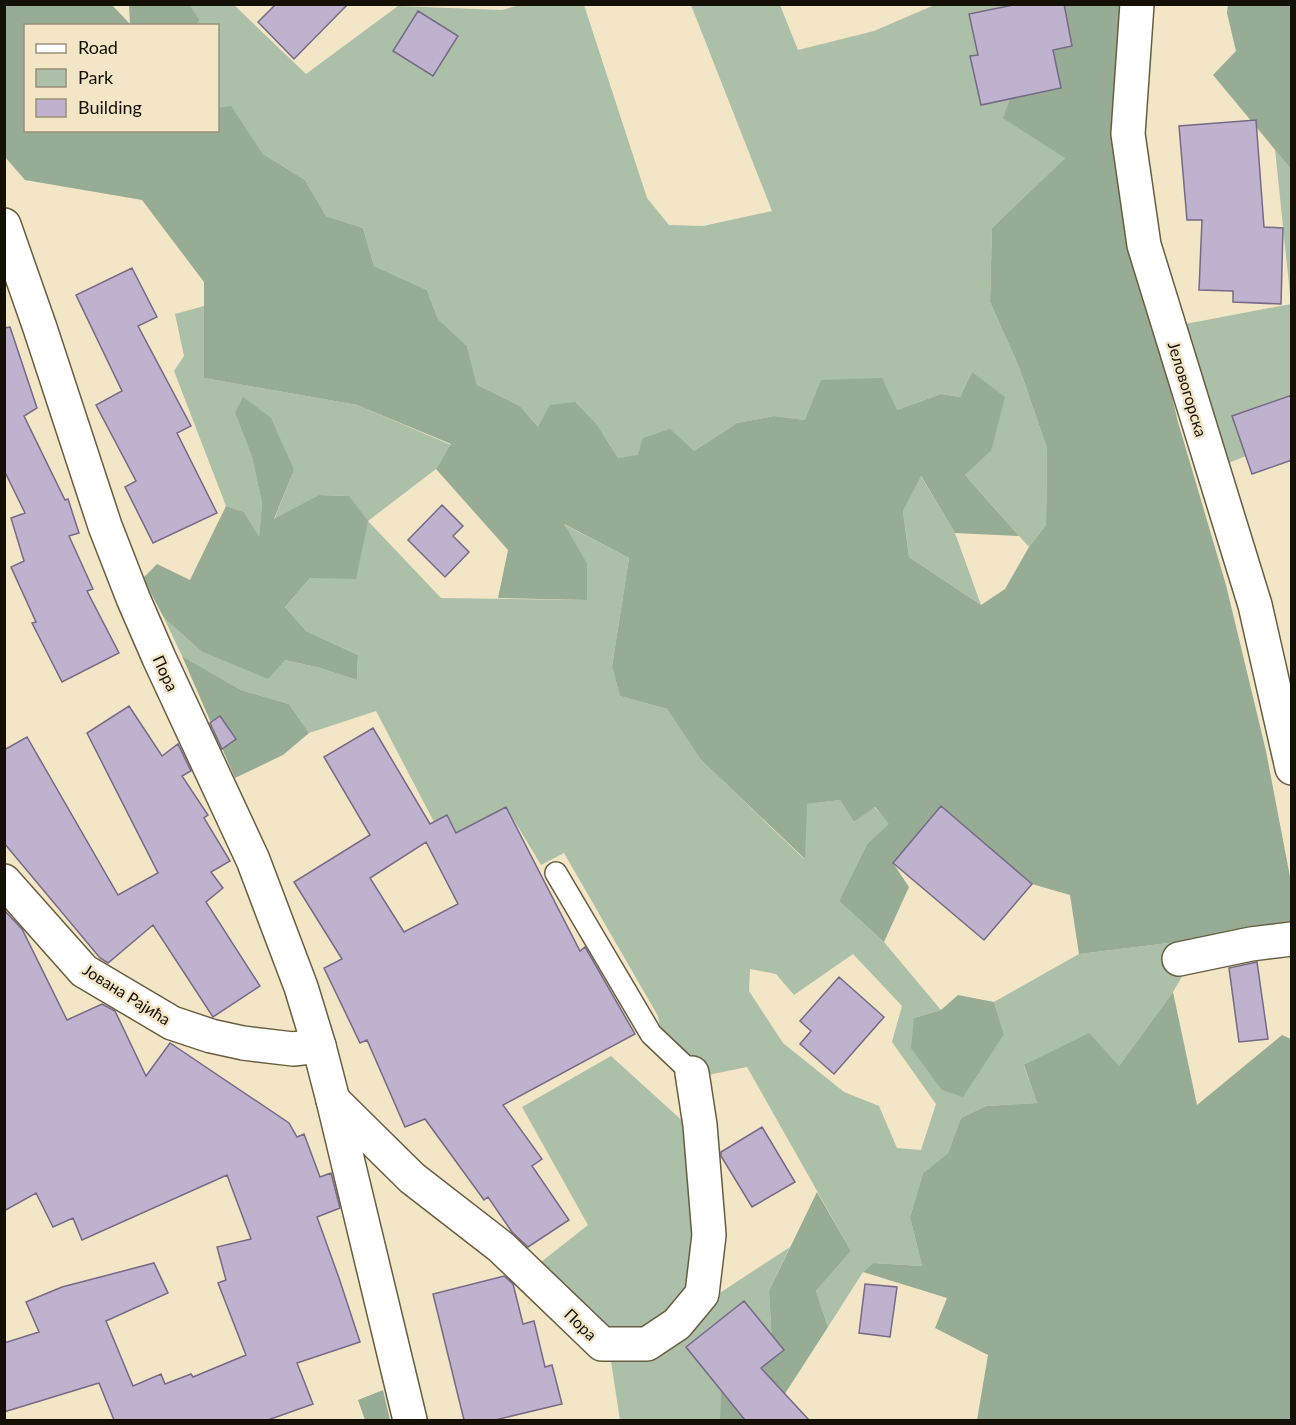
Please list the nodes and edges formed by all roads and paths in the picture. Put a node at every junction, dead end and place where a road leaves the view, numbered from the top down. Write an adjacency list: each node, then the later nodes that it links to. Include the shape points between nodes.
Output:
1 (1137, 4): 3 (street, Јеловогорска, via 1128,134 1144,245 1255,605)
2 (6, 234): 8 (street, Пора, via 109,536 159,658 252,860)
3 (1292, 768)
4 (556, 873): 9 (lane, via 651,1034)
5 (4, 880): 8 (street, Јована Рајића, via 84,971 172,1023 243,1043 293,1049)
6 (1292, 939): 7 (street)
7 (1179, 959)
8 (320, 1046): 10 (street, Пора)
9 (692, 1073): 10 (street, Пора, via 709,1235 702,1294 677,1324 647,1344 602,1344 501,1247 412,1178)
10 (333, 1100): 11 (street, Пора)
11 (410, 1420)

